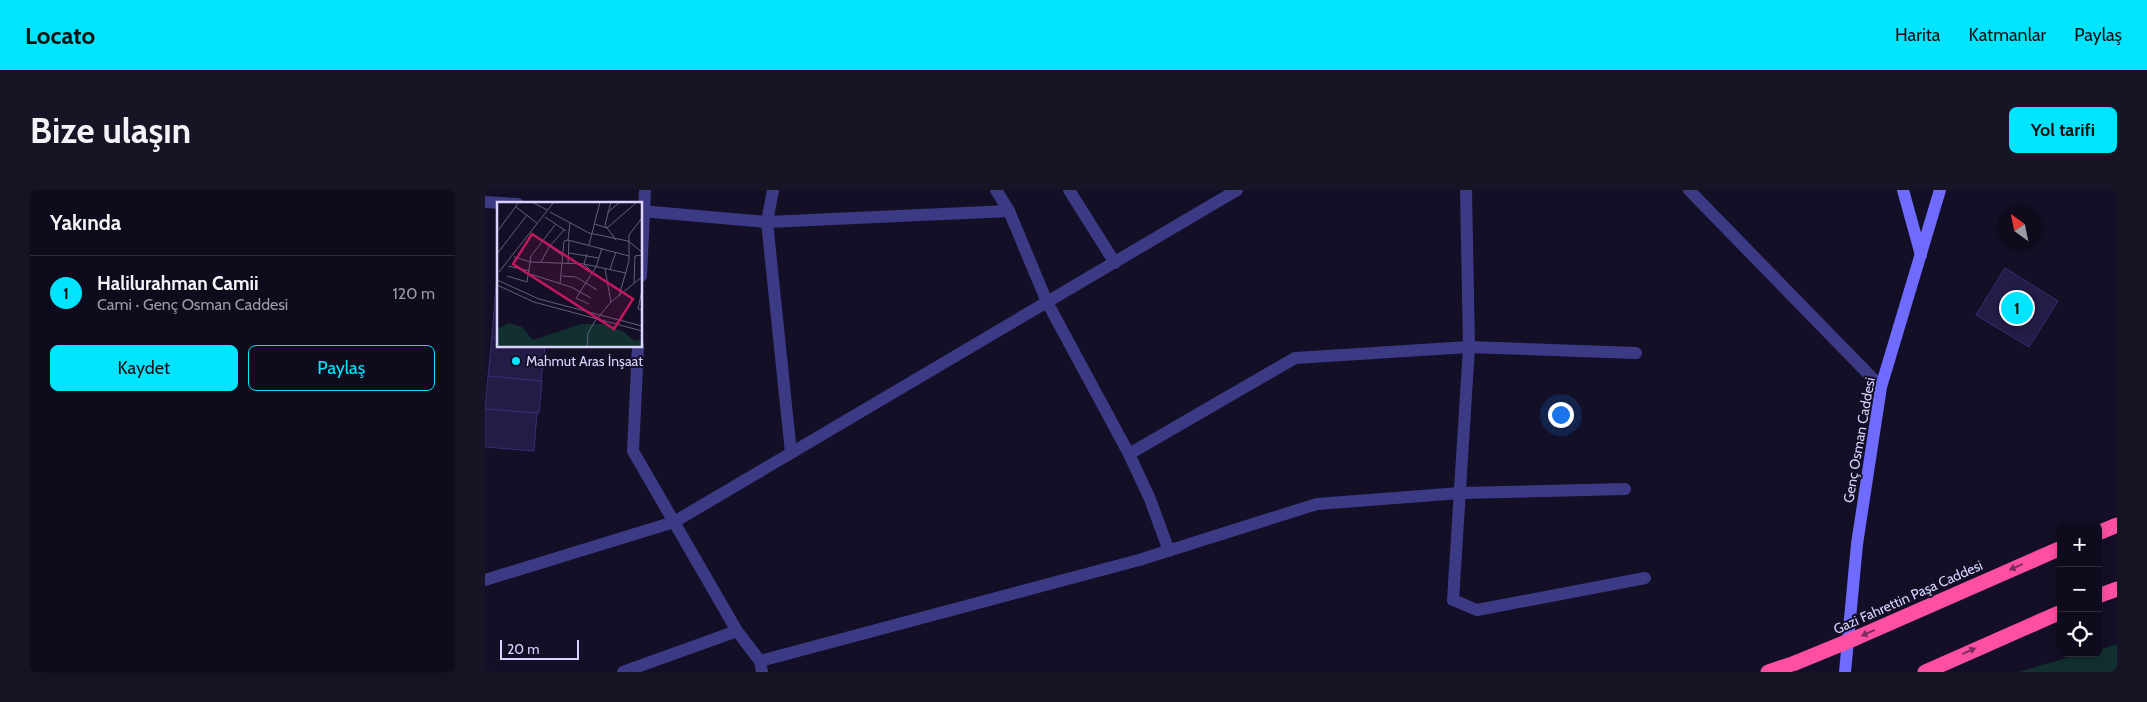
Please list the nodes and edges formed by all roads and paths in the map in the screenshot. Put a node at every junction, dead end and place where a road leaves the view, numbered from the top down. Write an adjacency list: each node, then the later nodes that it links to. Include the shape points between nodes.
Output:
1 (645, 190): 10 (street)
2 (773, 190): 12 (street)
3 (995, 190): 11 (street)
4 (1069, 190): 14 (street)
5 (1237, 190): 14 (street)
6 (1466, 190): 17 (street)
7 (1689, 190): 19 (street)
8 (1903, 190): 13 (street)
9 (1940, 190): 13 (street, Genç Osman Caddesi)
10 (643, 211): 12 (street)
11 (1009, 211): 12 (street); 15 (street)
12 (767, 222): 20 (street)
13 (1921, 256): 19 (street, Genç Osman Caddesi)
14 (1115, 262): 15 (street)
15 (1047, 302): 20 (street); 21 (street)
16 (638, 348): 24 (street, via 633,451)
17 (1469, 348): 18 (street); 21 (street, via 1295,358); 23 (street)
18 (1636, 353)
19 (1881, 387): 38 (street, Genç Osman Caddesi, via 1857,544)
20 (791, 453): 24 (street)
21 (1129, 454): 28 (street)
22 (1625, 489): 23 (street)
23 (1460, 493): 28 (street, via 1317,504); 29 (street, via 1453,600 1477,610)
24 (674, 522): 30 (street); 34 (street)
25 (2117, 526): 26 (highway)
26 (2102, 531)
27 (2057, 550): 37 (highway, Gazi Fahrettin Paşa Caddesi, one-way to 37, bridge, via 1856,638)
28 (1169, 551): 35 (street)
29 (1645, 578)
30 (485, 580)
31 (2117, 589): 32 (highway)
32 (2102, 595)
33 (2057, 614): 39 (highway, one-way to 33)
34 (737, 631): 35 (street); 36 (street)
35 (761, 667)
36 (623, 672)
37 (1768, 672)
38 (1845, 672)
39 (1925, 672)

